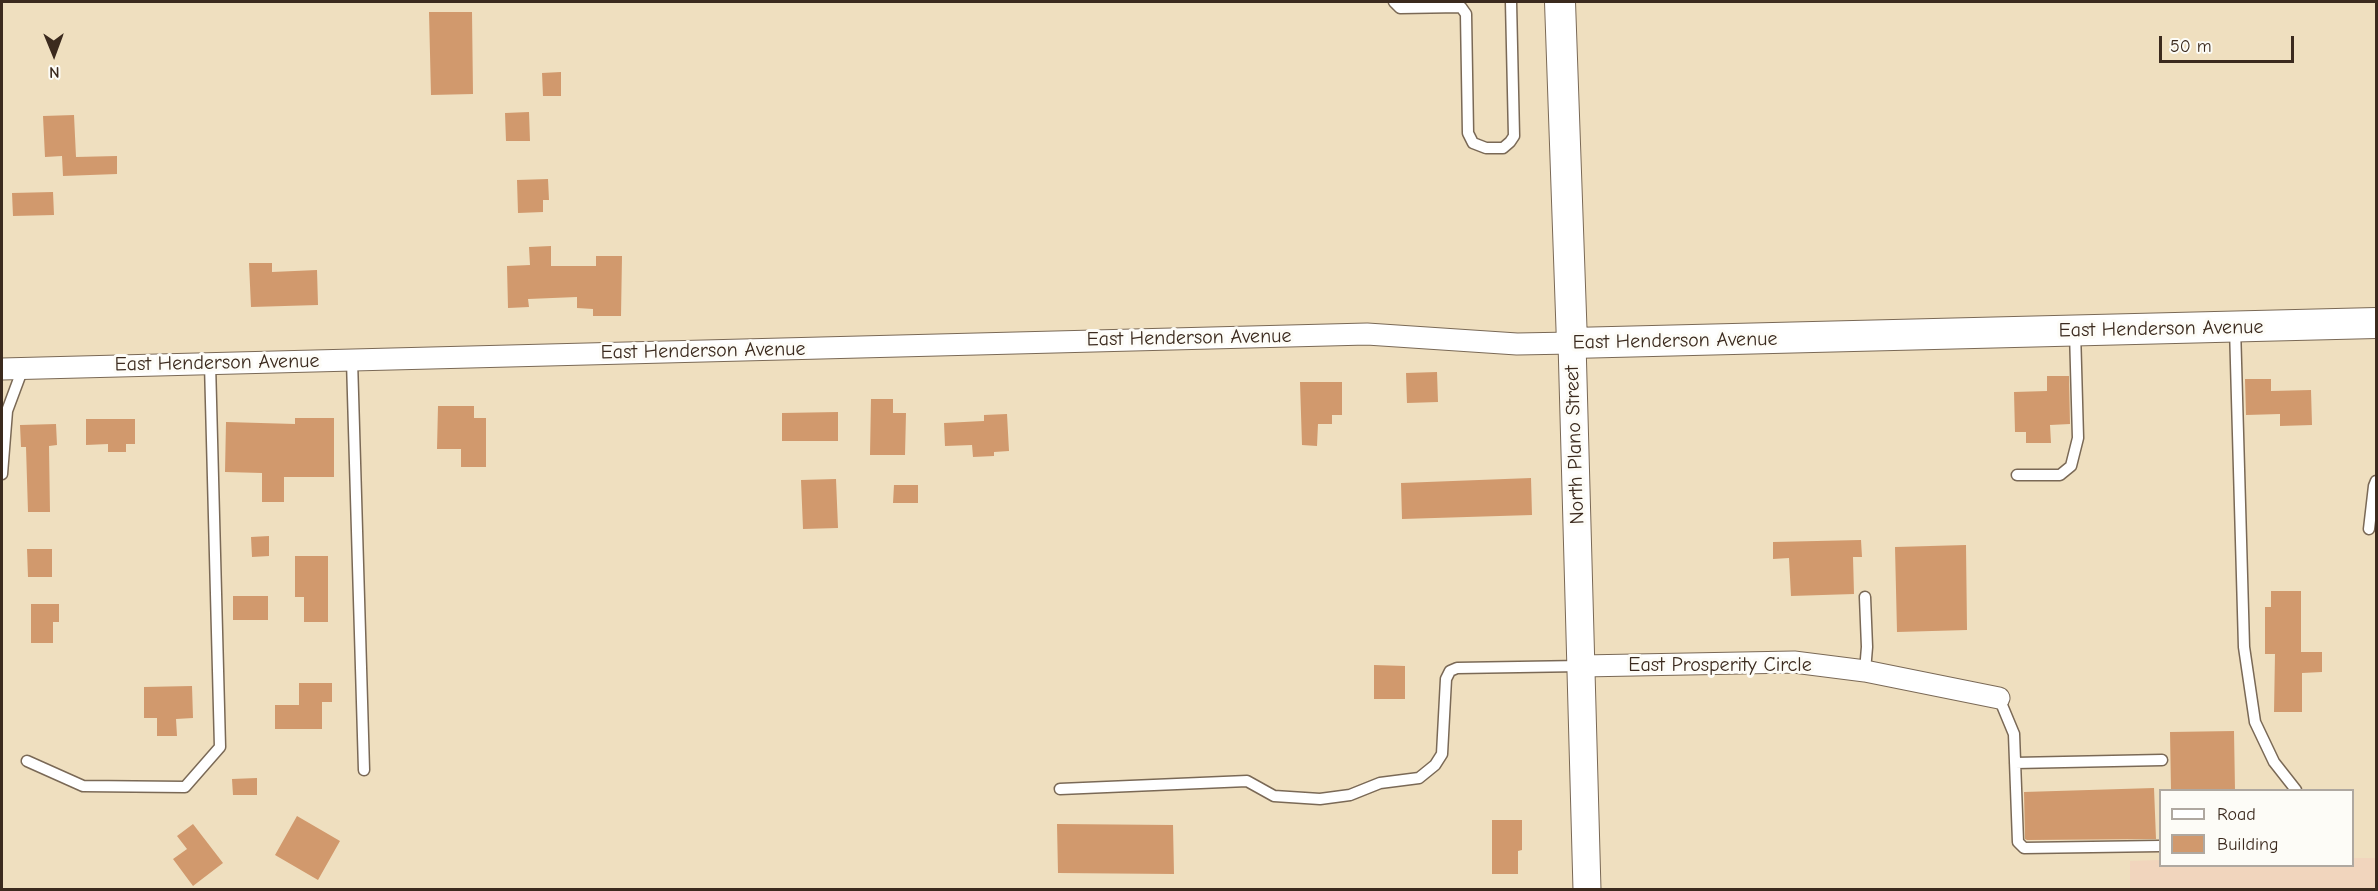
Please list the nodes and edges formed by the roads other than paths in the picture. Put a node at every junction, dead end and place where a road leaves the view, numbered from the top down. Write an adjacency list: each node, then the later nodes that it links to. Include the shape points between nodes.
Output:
1 (1394, 2): 2 (lane, via 1400,8 1461,7 1466,14 1468,133 1473,143 1486,148 1503,148 1515,136)
2 (1511, 2)
3 (1560, 2): 7 (main road, North Plano Street)
4 (2376, 324): 5 (main road, East Henderson Avenue)
5 (2235, 327): 6 (main road, East Henderson Avenue); 25 (lane, via 2244,646 2256,722 2274,762)
6 (2075, 331): 7 (main road, East Henderson Avenue); 13 (lane, via 2078,438 2071,466 2060,475)
7 (1572, 343): 8 (street, East Henderson Avenue, via 1517,344 1367,334); 17 (street, North Plano Street)
8 (352, 360): 9 (street, East Henderson Avenue); 23 (lane)
9 (210, 363): 10 (street, East Henderson Avenue); 21 (lane, via 220,747 184,787 83,786)
10 (23, 368): 11 (street, East Henderson Avenue); 12 (lane, via 7,411)
11 (2, 369)
12 (2, 474)
13 (2017, 475)
14 (2376, 481): 15 (lane)
15 (2369, 530)
16 (1865, 597): 18 (lane)
17 (1582, 666): 18 (street, East Prosperity Circle, via 1794,662); 24 (lane, via 1450,671 1446,679 1442,754 1435,765 1419,778 1380,783 1350,795 1320,799 1274,796 1247,781); 27 (street, North Plano Street)
18 (1865, 671): 19 (street, East Prosperity Circle)
19 (1999, 698): 22 (lane, via 2014,734)
20 (2162, 760): 22 (lane)
21 (27, 761)
22 (2015, 763): 26 (lane, via 2016,831 2024,848)
23 (364, 770)
24 (1060, 789)
25 (2295, 789)
26 (2159, 846)
27 (1587, 890)

